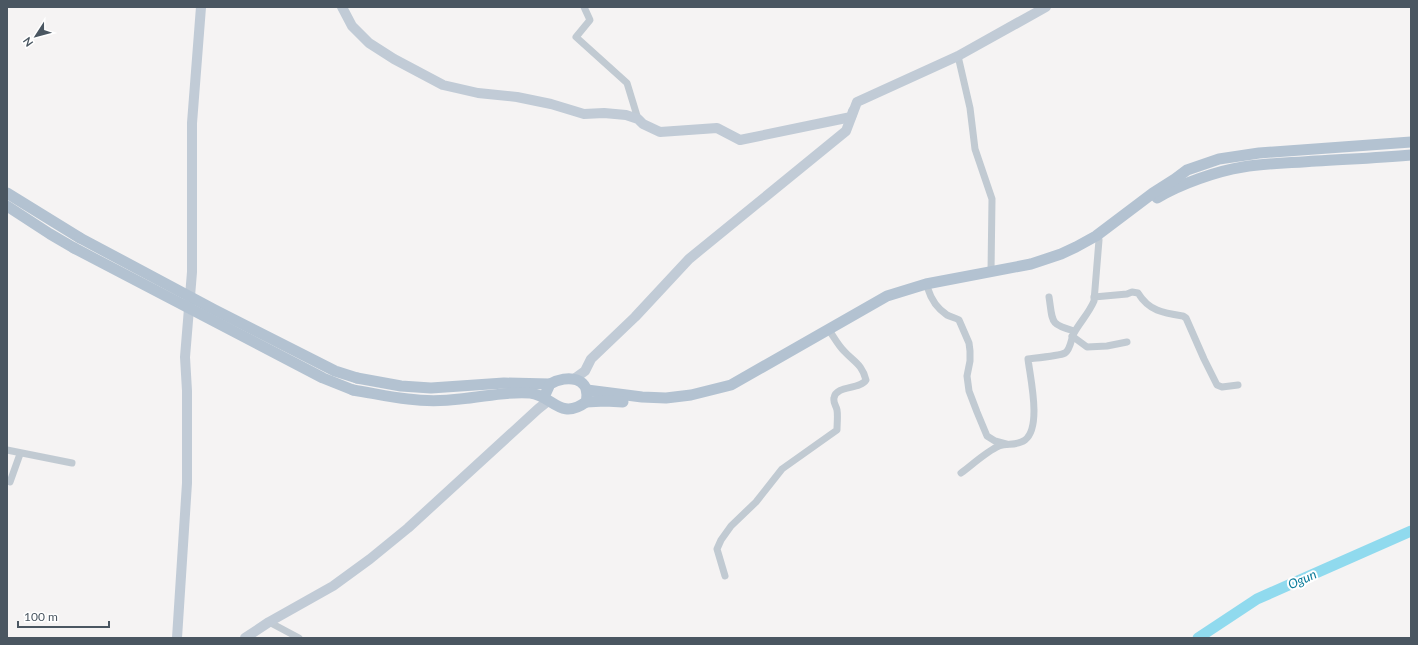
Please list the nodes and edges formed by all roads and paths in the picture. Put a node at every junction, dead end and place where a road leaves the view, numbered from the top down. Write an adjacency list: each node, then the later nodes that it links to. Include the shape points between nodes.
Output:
1 (200, 7): 36 (street, via 192,123 192,272 186,357 187,483)
2 (342, 7): 7 (street, via 352,26 369,43 443,86 516,97 584,114 626,115)
3 (584, 7): 7 (street, via 590,20 576,37 628,83)
4 (1046, 7): 5 (street)
5 (958, 56): 6 (street); 14 (street, via 970,108 975,149 992,198)
6 (857, 102): 7 (street, via 851,117 740,140 717,128 660,132); 22 (street, via 846,131 689,259 635,317 591,358 588,376)
7 (638, 119)
8 (1411, 142): 14 (main road, via 1259,153 1219,159 1187,170 1096,236 1061,254 1031,264)
9 (1411, 155): 12 (main road, via 1287,163 1224,171 1166,193 1142,207)
10 (7, 193): 13 (main road)
11 (7, 206): 13 (main road, via 50,234)
12 (1099, 240): 15 (main road, via 1064,259 1036,268); 17 (street)
13 (77, 243): 21 (main road, bridge, via 335,371 357,378 401,386 431,388 511,383); 24 (main road, bridge, via 323,378 353,390 410,400 460,399 512,393 532,393)
14 (991, 272): 22 (main road, via 926,284 887,296 742,380 711,391 666,398 642,397)
15 (928, 289): 18 (main road, via 889,300); 28 (street, via 930,297 940,308 959,320 969,343 969,391 987,436)
16 (1049, 297): 19 (street, via 1055,324)
17 (1094, 297): 19 (street, via 1091,307); 23 (street, via 1138,293 1145,303 1160,312 1183,316 1217,385)
18 (831, 333): 25 (main road, via 749,382 714,398 666,404); 34 (street, via 843,350 858,362 866,380 861,385 838,392 834,396 838,412 837,430 782,469 721,540 717,549)
19 (1073, 334): 20 (street, via 1088,347); 28 (street, via 1065,353 1028,359 1034,403 1031,432 1027,439 1018,444)
20 (1127, 342)
21 (550, 384): 22 (main road, via 561,379); 24 (main road, via 545,395)
22 (581, 384): 25 (main road)
23 (1238, 385)
24 (547, 400): 26 (main road); 27 (street)
25 (586, 402): 26 (main road, via 576,407)
26 (563, 408): 27 (street)
27 (538, 409): 35 (street, via 370,559 333,586)
28 (1008, 445): 32 (street, via 998,446)
29 (7, 450): 30 (street)
30 (20, 454): 31 (street); 33 (street)
31 (72, 463)
32 (961, 473)
33 (10, 482)
34 (725, 576)
35 (269, 622): 37 (street); 38 (street)
36 (177, 638)
37 (245, 638)
38 (299, 638)

